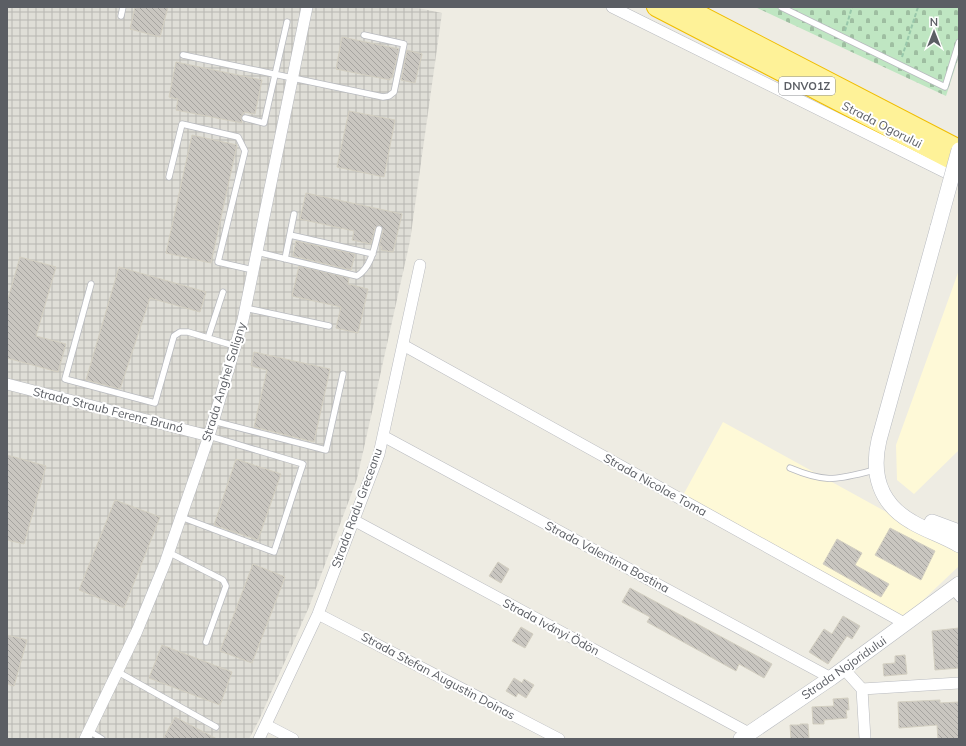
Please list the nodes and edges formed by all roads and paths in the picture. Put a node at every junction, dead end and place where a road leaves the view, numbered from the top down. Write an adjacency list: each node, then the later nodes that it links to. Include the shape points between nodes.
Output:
1 (123, 7): 9 (lane)
2 (307, 7): 17 (street, Strada Anghel Saligny)
3 (612, 7): 22 (street)
4 (656, 7): 20 (highway, Strada Ogorului / DNVO1Z)
5 (685, 7): 19 (highway, Strada Ogorului / DNVO1Z)
6 (781, 7): 12 (lane)
7 (852, 7): 12 (path)
8 (918, 7): 15 (path)
9 (121, 16)
10 (287, 22): 16 (lane)
11 (364, 35): 17 (lane, via 404,44 394,92 389,96 383,97)
12 (842, 37): 15 (lane)
13 (959, 42): 15 (lane, via 944,87)
14 (183, 56): 16 (lane)
15 (899, 65)
16 (275, 74): 17 (lane); 18 (lane, via 264,123)
17 (293, 78): 26 (street, Strada Anghel Saligny)
18 (245, 118)
19 (959, 150): 44 (main road, bridge, via 879,440)
20 (959, 164)
21 (169, 176): 30 (lane, via 182,124 238,137 245,151 218,262)
22 (959, 179)
23 (294, 214): 25 (lane)
24 (379, 229): 27 (lane)
25 (290, 235): 27 (lane); 28 (lane)
26 (257, 252): 28 (lane); 30 (street, Strada Anghel Saligny)
27 (373, 254): 28 (lane, via 357,276)
28 (285, 259)
29 (420, 265): 36 (street, Strada Radu Greceanu)
30 (253, 270): 33 (street, Strada Anghel Saligny)
31 (91, 284): 35 (lane, via 65,379 155,403 174,336 180,332 188,332)
32 (223, 292): 35 (lane)
33 (245, 308): 34 (lane); 37 (street, Strada Anghel Saligny)
34 (328, 326)
35 (208, 338): 37 (lane)
36 (403, 345): 42 (street, Strada Radu Greceanu); 53 (street, Strada Nicolae Toma)
37 (235, 346): 40 (street, Strada Anghel Saligny)
38 (343, 374): 40 (lane, via 326,450)
39 (7, 384): 41 (street, Strada Straub Ferenc Brunó)
40 (213, 421): 41 (street, Strada Anghel Saligny)
41 (208, 436): 46 (street, Strada Anghel Saligny); 46 (lane, via 303,464 274,552)
42 (383, 436): 47 (street, Strada Radu Greceanu, via 379,454); 57 (street, Strada Valentina Bostina)
43 (790, 468): 44 (lane, via 817,478 828,479)
44 (876, 470): 45 (main road, via 881,490)
45 (901, 514): 48 (main road, via 913,515); 49 (main road, via 911,522)
46 (181, 517): 50 (street, Strada Anghel Saligny)
47 (352, 523): 52 (street, Strada Radu Greceanu); 63 (street, Strada Iványi Ödön, via 366,527)
48 (959, 532)
49 (959, 545)
50 (168, 552): 54 (lane, via 223,580 226,586); 56 (street, Strada Anghel Saligny)
51 (955, 588): 53 (main road, Strada Nojoridului)
52 (318, 614): 60 (street, Strada Radu Greceanu); 67 (street, Strada Stefan Augustin Doinas)
53 (906, 624): 55 (main road, Strada Nojoridului)
54 (206, 642)
55 (844, 669): 57 (main road, Strada Nojoridului); 59 (street)
56 (118, 672): 61 (lane); 62 (street, Strada Anghel Saligny)
57 (831, 678): 63 (main road, Strada Nojoridului)
58 (959, 683): 59 (street)
59 (862, 689): 68 (street)
60 (266, 725): 65 (street, Strada Radu Greceanu); 66 (street)
61 (216, 727)
62 (87, 735): 64 (lane)
63 (750, 735)
64 (102, 739)
65 (259, 739)
66 (293, 739)
67 (559, 739)
68 (866, 739)

